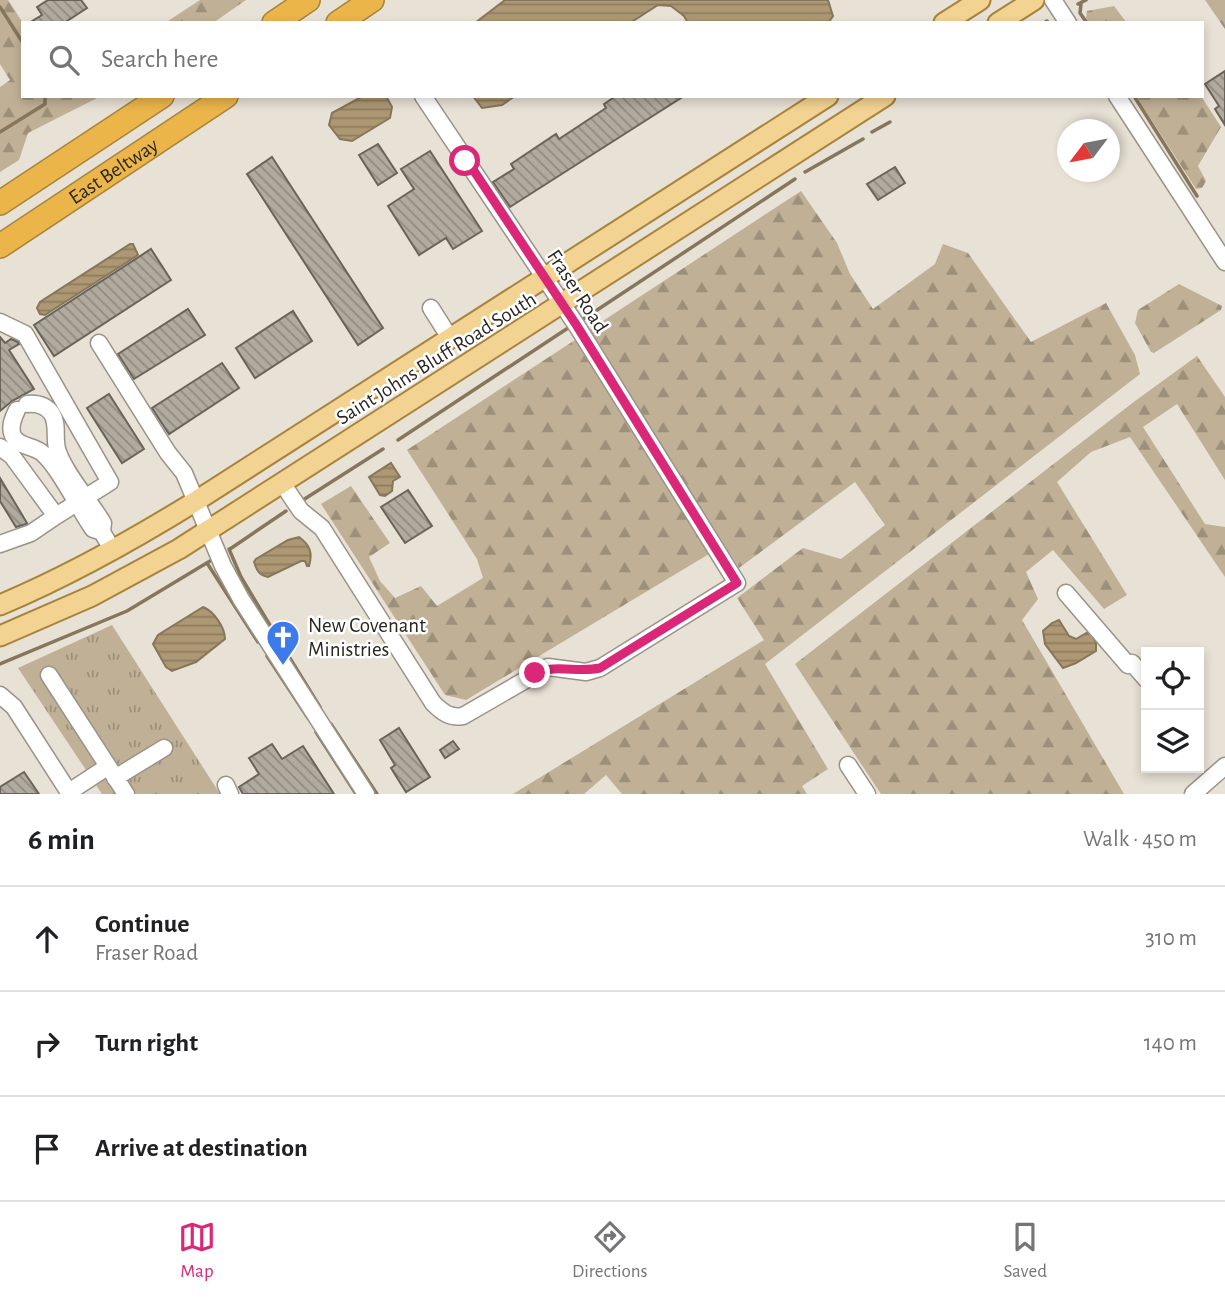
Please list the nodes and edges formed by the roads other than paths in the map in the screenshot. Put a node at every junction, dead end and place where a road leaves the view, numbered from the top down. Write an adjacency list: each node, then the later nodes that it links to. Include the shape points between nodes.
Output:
1 (308, 0): 6 (highway)
2 (372, 0): 7 (highway)
3 (980, 0): 8 (main road)
4 (1034, 0): 9 (main road)
5 (1053, 0): 10 (street)
6 (277, 21)
7 (341, 21)
8 (947, 21)
9 (1001, 21)
10 (1067, 21)
11 (159, 98): 17 (highway, East Beltway)
12 (223, 98): 18 (highway, East Beltway)
13 (424, 98): 20 (street, Fraser Road)
14 (825, 98): 20 (main road, Saint Johns Bluff Road South)
15 (883, 98): 21 (main road, Saint Johns Bluff Road South)
16 (1118, 98): 19 (street)
17 (0, 203)
18 (0, 246)
19 (1225, 262)
20 (544, 278): 21 (street, Fraser Road); 24 (main road, Saint Johns Bluff Road South)
21 (562, 305): 29 (main road, Saint Johns Bluff Road South); 29 (street, Fraser Road, via 737,583 600,668 548,667 453,718 433,703 322,528 301,511)
22 (430, 308): 24 (street)
23 (0, 322): 26 (street, via 24,334)
24 (450, 338): 31 (main road, Saint Johns Bluff Road South)
25 (99, 343): 31 (street, via 184,473)
26 (72, 418): 27 (street); 30 (street, via 110,482)
27 (57, 426): 28 (street, via 47,409 35,403 22,407 12,423); 30 (street, via 58,451)
28 (10, 449): 30 (street, via 41,453); 32 (street)
29 (282, 483): 33 (main road, Saint Johns Bluff Road South)
30 (81, 500): 32 (street); 35 (street, via 93,529 102,532)
31 (196, 501): 33 (street); 35 (main road, Saint Johns Bluff Road South)
32 (56, 516): 34 (street, via 31,533)
33 (208, 531): 38 (main road, Saint Johns Bluff Road South, via 92,597); 48 (street, via 241,599)
34 (0, 544)
35 (113, 551): 37 (main road, Saint Johns Bluff Road South)
36 (1066, 593): 39 (street)
37 (0, 605)
38 (0, 636)
39 (1141, 673)
40 (49, 675): 45 (street)
41 (0, 696): 46 (street, via 14,707)
42 (164, 748): 45 (street)
43 (848, 765): 49 (street)
44 (1225, 766): 50 (street)
45 (111, 772): 46 (street); 47 (street)
46 (69, 793)
47 (126, 794)
48 (366, 794)
49 (867, 794)
50 (1193, 794)

